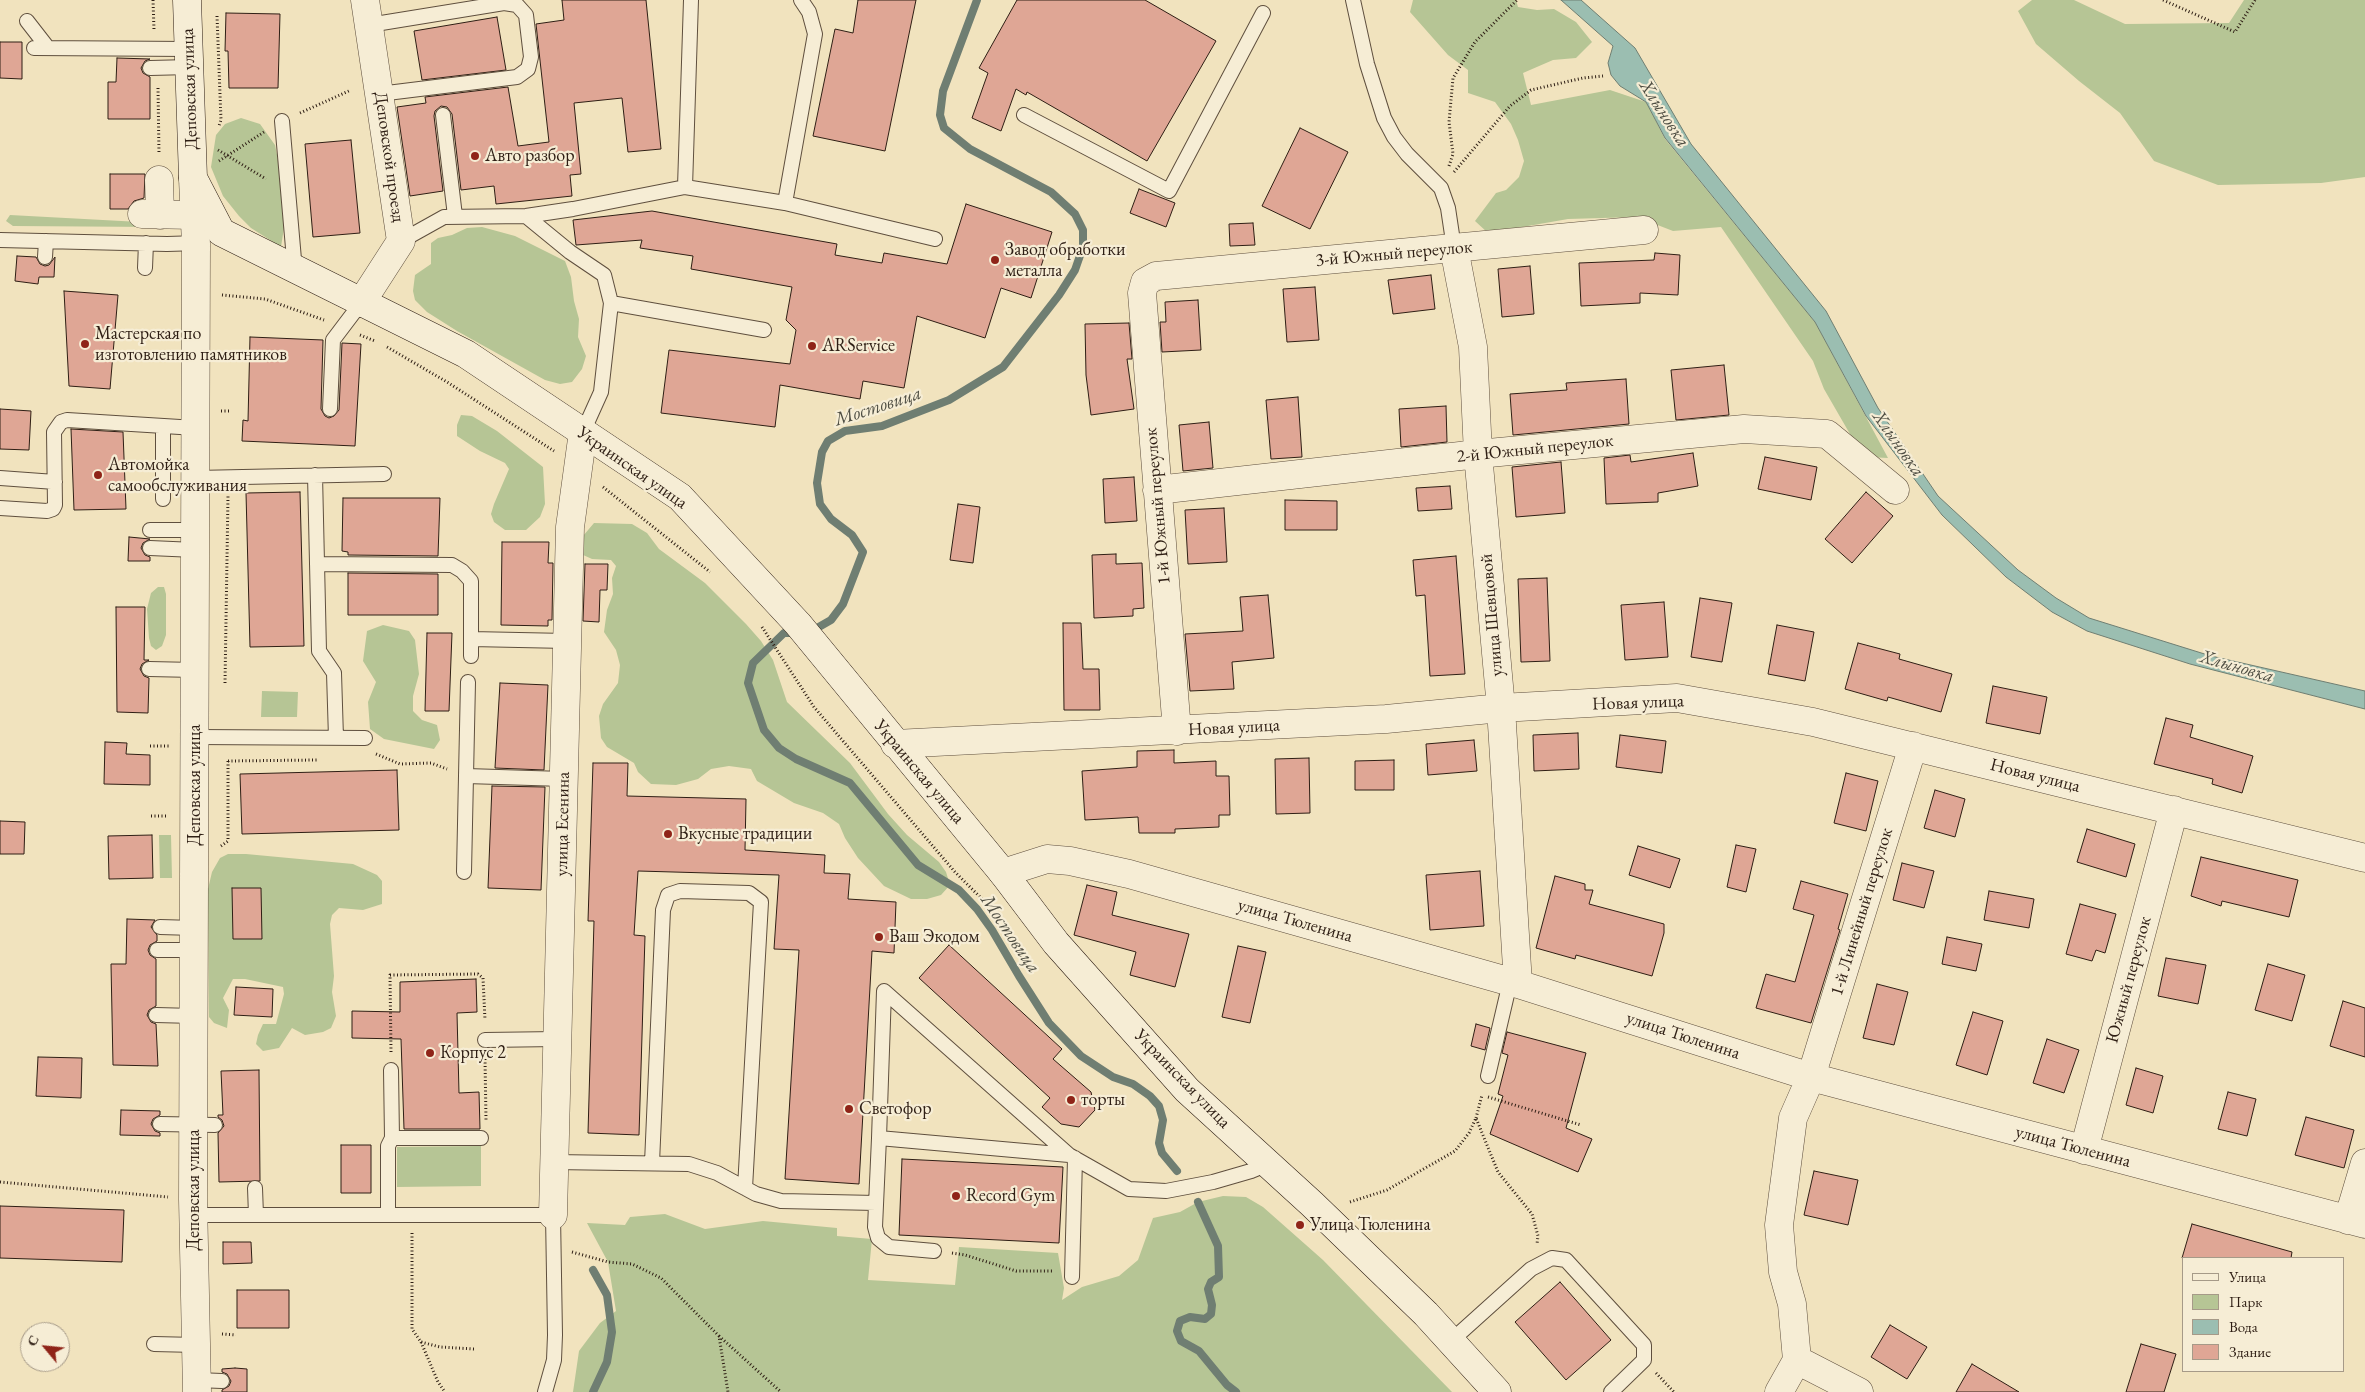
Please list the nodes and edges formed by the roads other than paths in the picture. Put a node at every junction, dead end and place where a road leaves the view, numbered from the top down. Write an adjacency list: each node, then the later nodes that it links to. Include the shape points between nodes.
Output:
1 (187, 0): 8 (street, Деповская улица)
2 (692, 0): 16 (lane)
3 (800, 0): 17 (lane, via 809,12 815,34)
4 (1353, 0): 29 (lane, via 1367,64 1384,118 1406,154 1441,188 1448,208)
5 (367, 12): 10 (street, Деповской проезд); 10 (lane, via 504,3 517,5 526,15 532,57 528,70 516,77)
6 (1263, 13): 12 (lane, via 1169,191)
7 (27, 21): 8 (lane, via 41,48)
8 (189, 58): 9 (lane); 14 (street, Деповская улица)
9 (150, 68)
10 (379, 94): 26 (street, Деповской проезд)
11 (443, 115): 19 (lane)
12 (1024, 115)
13 (282, 121): 32 (lane)
14 (193, 178): 18 (street, Деповская улица); 22 (street, Деповская улица)
15 (159, 180): 18 (street, via 151,214)
16 (685, 187): 17 (lane); 20 (lane)
17 (785, 202): 23 (lane)
18 (195, 215): 28 (street, Деповская улица)
19 (455, 216): 20 (lane); 26 (lane, via 444,217)
20 (526, 216): 35 (lane, via 604,275)
21 (1644, 230): 29 (street, 3-й Южный переулок)
22 (221, 232): 28 (lane); 32 (street, Украинская улица)
23 (935, 239)
24 (0, 240): 25 (lane)
25 (46, 241): 27 (lane); 30 (lane)
26 (401, 241): 34 (street, Деповской проезд)
27 (146, 243): 28 (lane); 31 (lane)
28 (196, 244): 39 (street, Деповская улица)
29 (1454, 248): 33 (street, 3-й Южный переулок, via 1156,276); 41 (street, улица Шевцовой, via 1472,346)
30 (45, 257)
31 (145, 268)
32 (295, 271): 34 (street, Украинская улица)
33 (1145, 282): 47 (street, 1-й Южный переулок, via 1142,293)
34 (361, 303): 37 (lane, via 333,340); 40 (street, Украинская улица, via 466,354)
35 (611, 304): 36 (lane); 40 (lane, via 600,392)
36 (764, 330)
37 (330, 409)
38 (163, 426): 39 (lane); 46 (lane, via 61,422 54,432); 49 (lane)
39 (196, 428): 45 (street, Деповская улица)
40 (583, 432): 56 (street, улица Есенина, via 570,527); 66 (street, Украинская улица, via 680,497 798,624)
41 (1478, 454): 47 (street, 2-й Южный переулок); 48 (street, 2-й Южный переулок, via 1744,429 1827,434); 61 (street, улица Шевцовой)
42 (384, 474): 43 (lane)
43 (315, 475): 45 (lane); 54 (lane)
44 (0, 478): 46 (lane)
45 (196, 478): 52 (street, Деповская улица)
46 (55, 482): 50 (lane, via 53,509)
47 (1157, 490): 62 (street, 1-й Южный переулок)
48 (1895, 490)
49 (163, 499)
50 (0, 508)
51 (150, 530): 52 (lane)
52 (195, 540): 53 (lane); 59 (street, Деповская улица)
53 (150, 548)
54 (317, 564): 55 (lane, via 452,565 462,570 471,581); 63 (lane, via 319,651 334,673)
55 (471, 639): 56 (lane); 57 (lane)
56 (567, 641): 69 (street, улица Есенина)
57 (471, 656)
58 (149, 669): 59 (lane)
59 (195, 670): 65 (street, Деповская улица)
60 (468, 682): 68 (lane)
61 (1501, 708): 62 (street, Новая улица, via 1386,719); 67 (street, Новая улица, via 1677,698 1813,722); 77 (street, улица Шевцовой)
62 (1177, 731): 66 (street, Новая улица)
63 (336, 738): 64 (lane); 65 (lane)
64 (365, 738)
65 (183, 742): 75 (street, Деповская улица)
66 (894, 744): 73 (street, Украинская улица)
67 (1913, 746): 70 (street, Новая улица); 84 (street, 1-й Линейный переулок)
68 (466, 776): 69 (lane); 72 (lane)
69 (564, 779): 80 (street, улица Есенина)
70 (2174, 810): 71 (street, Новая улица); 90 (street, Южный переулок)
71 (2365, 858)
72 (464, 872)
73 (1002, 873): 77 (street, улица Тюленина, via 1048,859 1070,861 1129,874); 95 (street, Украинская улица, via 1056,943 1187,1090)
74 (160, 927): 75 (lane)
75 (194, 939): 76 (lane); 79 (street, Деповская улица)
76 (157, 950)
77 (1514, 983): 83 (lane); 84 (street, улица Тюленина)
78 (156, 1015): 79 (lane)
79 (194, 1016): 86 (street, Деповская улица)
80 (558, 1039): 81 (lane); 92 (street, улица Есенина)
81 (485, 1040)
82 (392, 1070): 87 (lane)
83 (1488, 1076)
84 (1811, 1077): 90 (street, улица Тюленина); 109 (street, 1-й Линейный переулок, via 1793,1118 1779,1225)
85 (160, 1124): 86 (lane)
86 (204, 1125): 99 (street, Деповская улица)
87 (392, 1138): 88 (lane); 101 (lane, via 388,1146)
88 (481, 1138)
89 (879, 1138): 91 (lane); 91 (lane, via 884,991); 98 (lane)
90 (2084, 1150): 103 (street, улица Тюленина)
91 (1072, 1157): 95 (lane, via 1129,1189 1166,1191 1212,1182); 105 (lane)
92 (554, 1162): 94 (lane); 102 (street, улица Есенина)
93 (2365, 1163): 103 (street)
94 (652, 1164): 97 (lane, via 689,1164 717,1173); 97 (lane, via 663,910 668,896 680,891 749,893 760,902)
95 (1268, 1164): 106 (street, Украинская улица)
96 (256, 1188): 100 (lane)
97 (745, 1188): 98 (lane, via 781,1201)
98 (876, 1203): 104 (lane, via 878,1238 889,1247)
99 (194, 1207): 100 (lane); 108 (street, Деповская улица)
100 (256, 1215): 101 (lane)
101 (388, 1215): 102 (lane)
102 (553, 1216): 111 (lane, via 554,1360)
103 (2357, 1222)
104 (934, 1251)
105 (1072, 1273)
106 (1451, 1341): 112 (street, Украинская улица); 113 (lane, via 1536,1266 1552,1258 1566,1260 1644,1345 1644,1360)
107 (154, 1344): 108 (lane)
108 (196, 1345): 110 (street, Деповская улица)
109 (1797, 1360): 114 (street); 115 (street)
110 (205, 1384)
111 (545, 1392)
112 (1497, 1392)
113 (1611, 1392)
114 (1779, 1392)
115 (1859, 1392)

